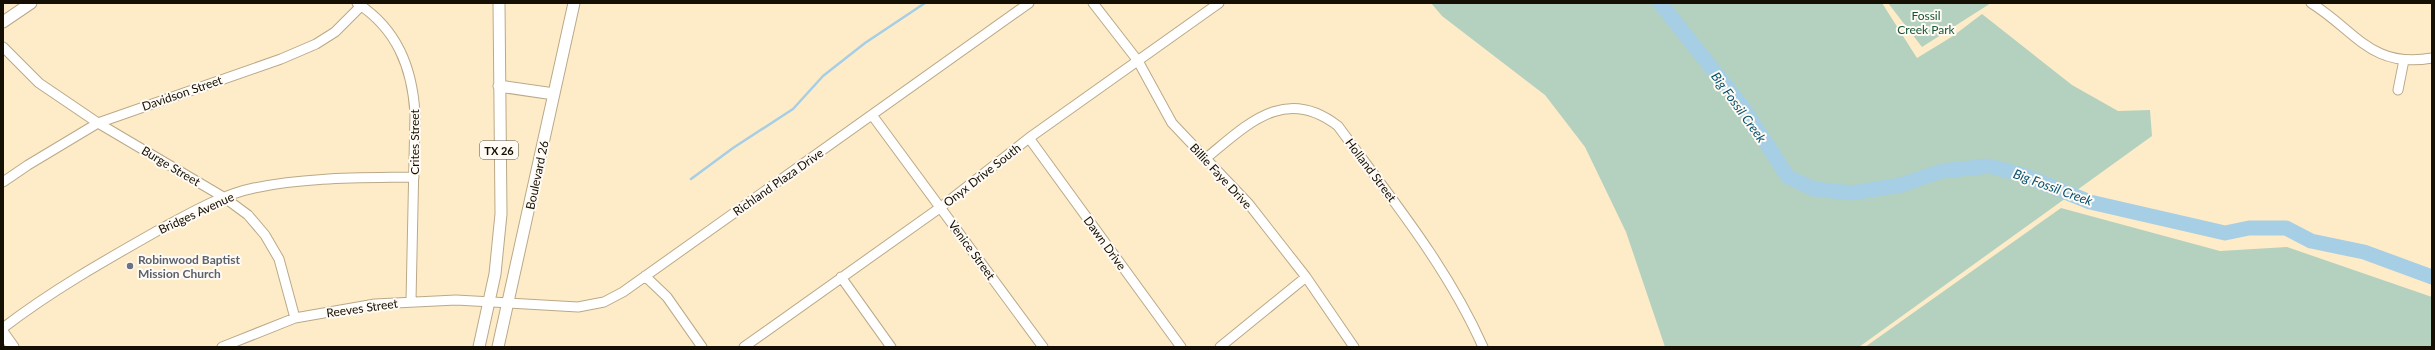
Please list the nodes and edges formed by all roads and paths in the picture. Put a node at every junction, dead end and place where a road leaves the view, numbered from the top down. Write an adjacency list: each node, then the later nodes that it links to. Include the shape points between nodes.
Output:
1 (31, 3): 9 (main road)
2 (499, 3): 14 (main road, TX 26)
3 (574, 3): 16 (main road, Boulevard 26)
4 (1029, 3): 17 (street, Richland Plaza Drive)
5 (1093, 3): 13 (street, Billie Faye Drive)
6 (1219, 3): 13 (street, Onyx Drive South)
7 (2311, 3): 12 (street, via 2367,46)
8 (359, 4): 18 (street, Davidson Street, via 335,32 316,44 281,59); 21 (street, Crites Street, via 387,29 410,73 415,113)
9 (3, 22)
10 (3, 47): 18 (street, Burge Street, via 39,83)
11 (2432, 58): 12 (street)
12 (2404, 60): 15 (street)
13 (1138, 61): 19 (street, Onyx Drive South); 20 (street, Billie Faye Drive, via 1172,123)
14 (499, 86): 16 (main road); 29 (main road, TX 26, via 500,214)
15 (2398, 90)
16 (554, 94): 30 (main road, Boulevard 26)
17 (872, 115): 24 (street, Venice Street); 25 (street, Richland Plaza Drive)
18 (98, 122): 22 (street, Davidson Street); 23 (street, Burge Street)
19 (1029, 138): 24 (street, Onyx Drive South); 42 (street, Dawn Drive)
20 (1204, 159): 27 (street, Billie Faye Drive, via 1248,203); 45 (street, Holland Street, via 1253,120 1268,112 1298,107 1331,120 1388,191 1466,309)
21 (414, 177): 23 (street, Bridges Avenue, via 303,180 252,188); 28 (street, Crites Street)
22 (3, 182)
23 (225, 198): 31 (street, Burge Street, via 248,215 279,259); 32 (street, Bridges Avenue, via 130,246 26,310)
24 (941, 207): 26 (street, Onyx Drive South); 41 (street, Venice Street)
25 (645, 276): 30 (street, Richland Plaza Drive, via 617,295 592,305 578,307); 38 (street, via 667,297)
26 (841, 277): 39 (street, Onyx Drive South); 40 (street)
27 (1306, 277): 43 (street); 44 (street, Billie Faye Drive)
28 (411, 301): 29 (street, Reeves Street); 31 (street, Reeves Street, via 375,304)
29 (490, 302): 30 (street, Reeves Street); 36 (main road, TX 26)
30 (508, 303): 37 (main road, Boulevard 26)
31 (295, 318): 35 (street, Reeves Street, via 254,332)
32 (3, 328)
33 (3, 333): 34 (main road)
34 (13, 347)
35 (222, 347)
36 (480, 347)
37 (498, 347)
38 (702, 347)
39 (744, 347)
40 (891, 347)
41 (1042, 347)
42 (1181, 347)
43 (1220, 347)
44 (1354, 347)
45 (1483, 347)

